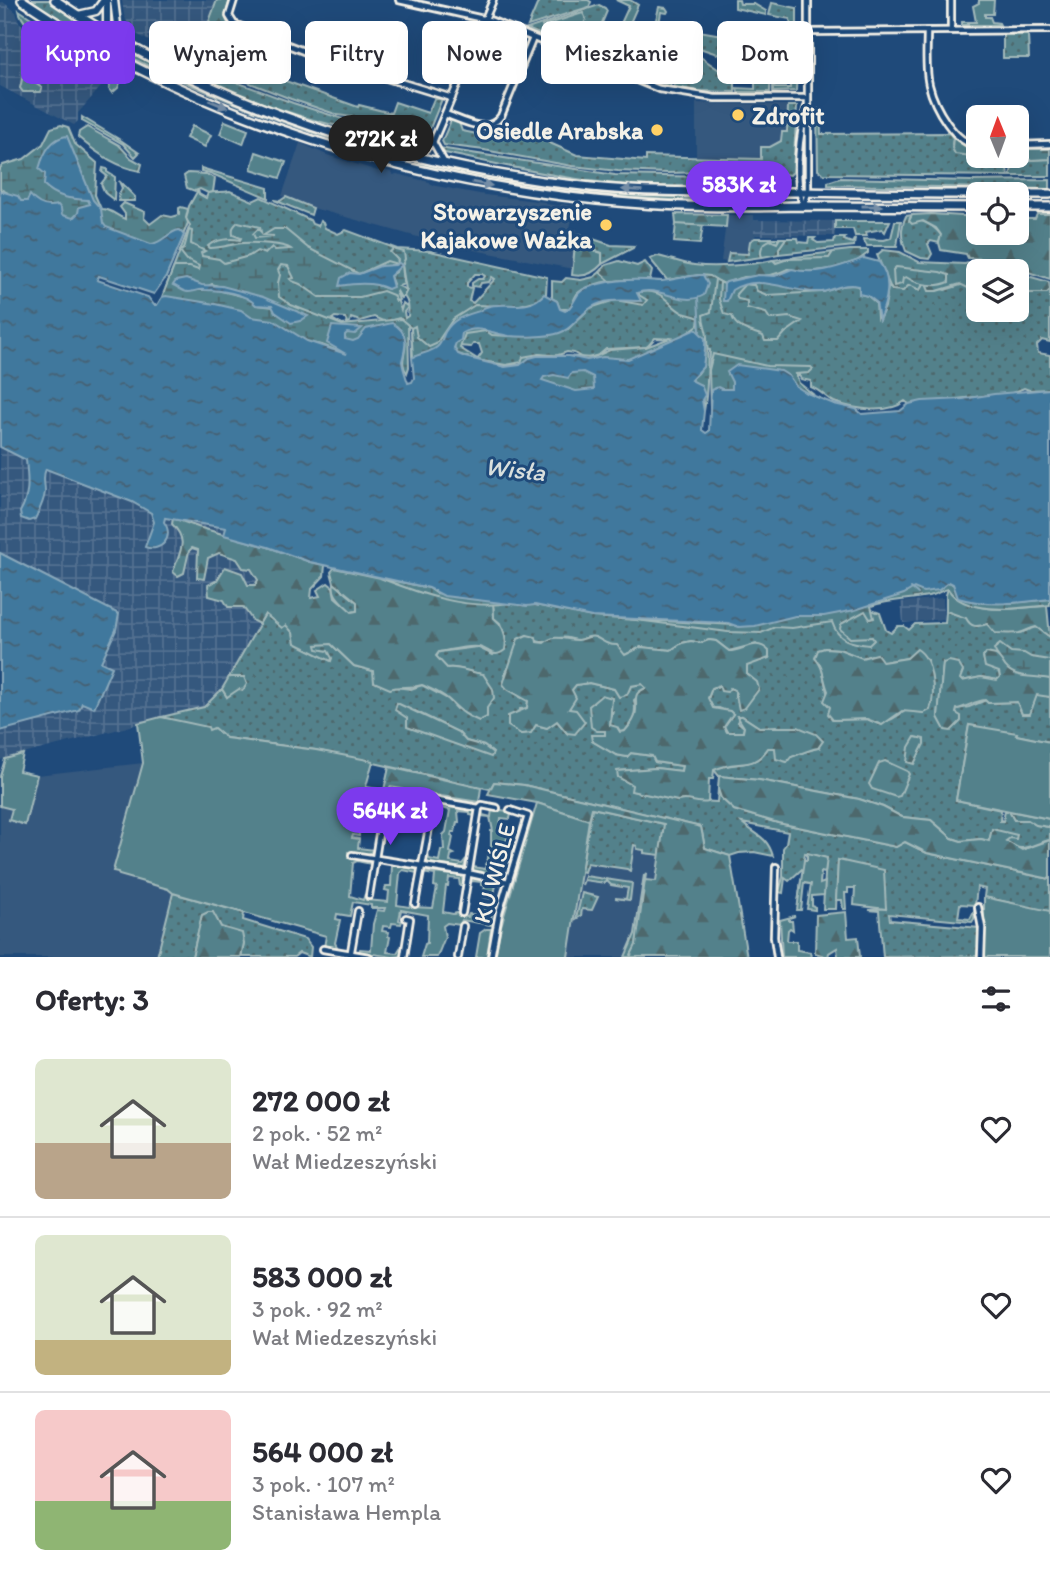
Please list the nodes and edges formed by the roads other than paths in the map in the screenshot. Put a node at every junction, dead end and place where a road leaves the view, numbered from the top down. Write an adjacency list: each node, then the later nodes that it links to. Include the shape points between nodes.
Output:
1 (22, 0): 12 (main road)
2 (55, 0): 10 (main road)
3 (105, 0): 10 (street, via 96,11); 14 (street)
4 (114, 0): 15 (street)
5 (234, 0): 25 (street, via 229,16 234,24 324,59)
6 (399, 0): 11 (street)
7 (494, 0): 11 (street)
8 (808, 0): 16 (street)
9 (951, 0): 17 (street)
10 (77, 15): 13 (main road)
11 (485, 19): 21 (street); 25 (street)
12 (57, 21)
13 (86, 21)
14 (106, 21)
15 (117, 21)
16 (808, 21)
17 (951, 30): 18 (street); 19 (street)
18 (1050, 30)
19 (927, 31): 20 (street); 30 (street, via 928,81 933,97)
20 (813, 32)
21 (533, 38): 26 (street, via 659,89 707,97); 28 (street, via 496,123 474,125)
22 (135, 49): 33 (main road, via 258,106)
23 (135, 65): 40 (main road, one-way to 40, via 279,128 433,174 528,192 628,203)
24 (807, 84): 26 (street)
25 (452, 98): 28 (street)
26 (807, 98): 27 (street)
27 (807, 106): 35 (street); 36 (street)
28 (445, 114): 29 (street)
29 (433, 142): 33 (street); 34 (street)
30 (966, 142)
31 (1050, 144): 32 (street)
32 (1029, 145)
33 (417, 155): 34 (main road)
34 (444, 162): 35 (main road, one-way to 34, via 594,187)
35 (799, 192): 36 (main road); 40 (street)
36 (808, 192): 37 (main road); 40 (street)
37 (966, 194)
38 (1029, 194): 39 (main road)
39 (1050, 194)
40 (804, 206): 41 (main road, one-way to 41)
41 (966, 207)
42 (1029, 207): 43 (main road)
43 (1050, 207)
44 (434, 800): 45 (street); 49 (street, via 391,793); 50 (street)
45 (479, 808): 46 (street); 52 (street)
46 (497, 808)
47 (510, 810): 53 (street, KU WIŚLE, via 528,816)
48 (352, 855): 49 (street)
49 (375, 858): 50 (street); 54 (street)
50 (421, 865): 52 (street); 55 (street)
51 (776, 867): 67 (street)
52 (467, 873): 53 (street); 58 (street)
53 (508, 882): 66 (street, KU WIŚLE)
54 (369, 896)
55 (415, 904)
56 (978, 907): 68 (street)
57 (358, 911): 62 (street)
58 (462, 913)
59 (406, 918): 64 (street, via 410,919)
60 (463, 926): 65 (street)
61 (323, 949): 62 (street)
62 (350, 956): 63 (street)
63 (369, 957)
64 (404, 957)
65 (458, 957)
66 (491, 957)
67 (777, 957)
68 (981, 957)

